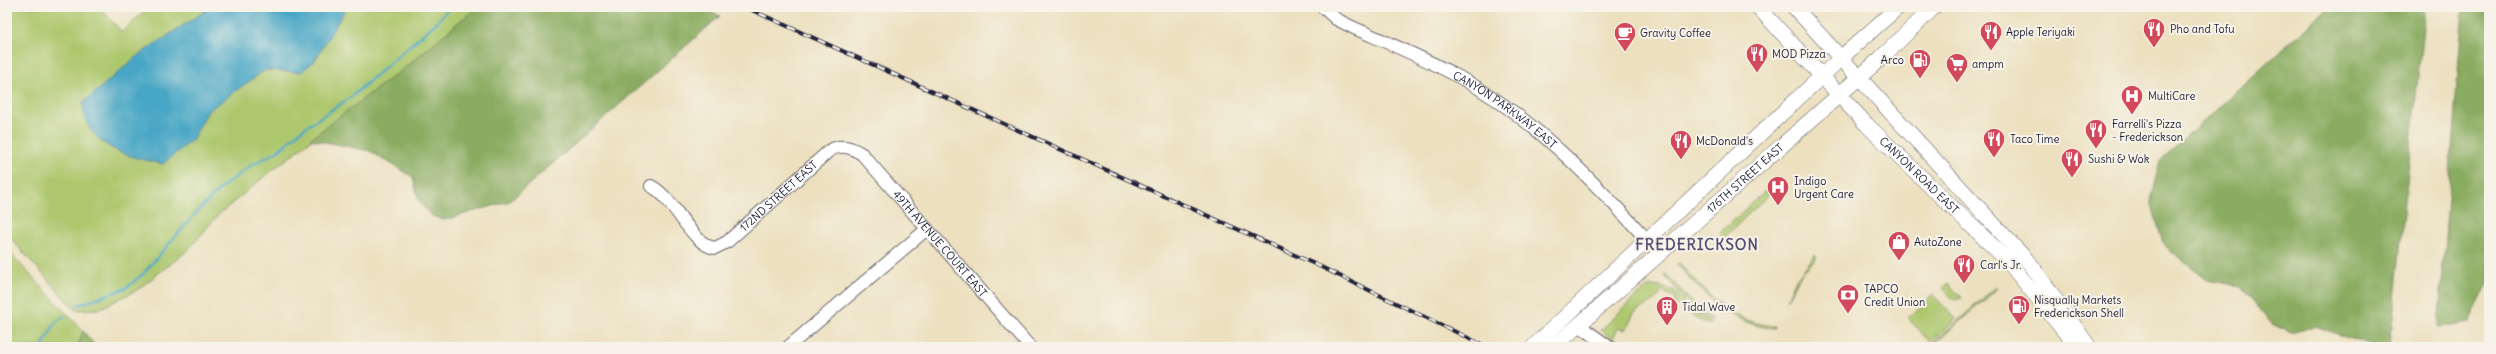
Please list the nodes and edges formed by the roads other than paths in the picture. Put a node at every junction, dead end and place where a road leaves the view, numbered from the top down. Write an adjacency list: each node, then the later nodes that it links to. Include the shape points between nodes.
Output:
1 (1322, 7): 13 (street, CANYON PARKWAY EAST, via 1352,27 1459,77 1519,117 1604,193)
2 (1758, 7): 7 (main road, CANYON ROAD EAST)
3 (1794, 7): 6 (main road, CANYON ROAD EAST)
4 (1898, 7): 6 (main road, 176TH STREET EAST)
5 (1934, 7): 8 (main road, 176TH STREET EAST)
6 (1842, 57): 7 (main road, 176TH STREET EAST); 8 (main road, CANYON ROAD EAST)
7 (1823, 75): 9 (main road, CANYON ROAD EAST); 13 (main road, 176TH STREET EAST)
8 (1860, 76): 9 (main road, 176TH STREET EAST); 22 (main road, CANYON ROAD EAST, via 2032,266)
9 (1840, 94): 14 (main road, 176TH STREET EAST); 21 (main road, CANYON ROAD EAST, via 1868,125 2007,260)
10 (846, 146): 11 (street, 172ND STREET EAST, via 826,152 727,242 712,248 700,240 661,193); 12 (street, 49TH AVENUE COURT EAST, via 862,154)
11 (651, 186)
12 (927, 229): 16 (street); 17 (street, 49TH AVENUE COURT EAST)
13 (1647, 239): 14 (street, CANYON PARKWAY EAST); 18 (main road, 176TH STREET EAST)
14 (1659, 253): 15 (main road, 176TH STREET EAST)
15 (1579, 325): 19 (main road, 176TH STREET EAST); 20 (street)
16 (788, 347)
17 (1030, 347)
18 (1533, 347)
19 (1554, 347)
20 (1609, 347)
21 (2077, 347)
22 (2089, 347)

